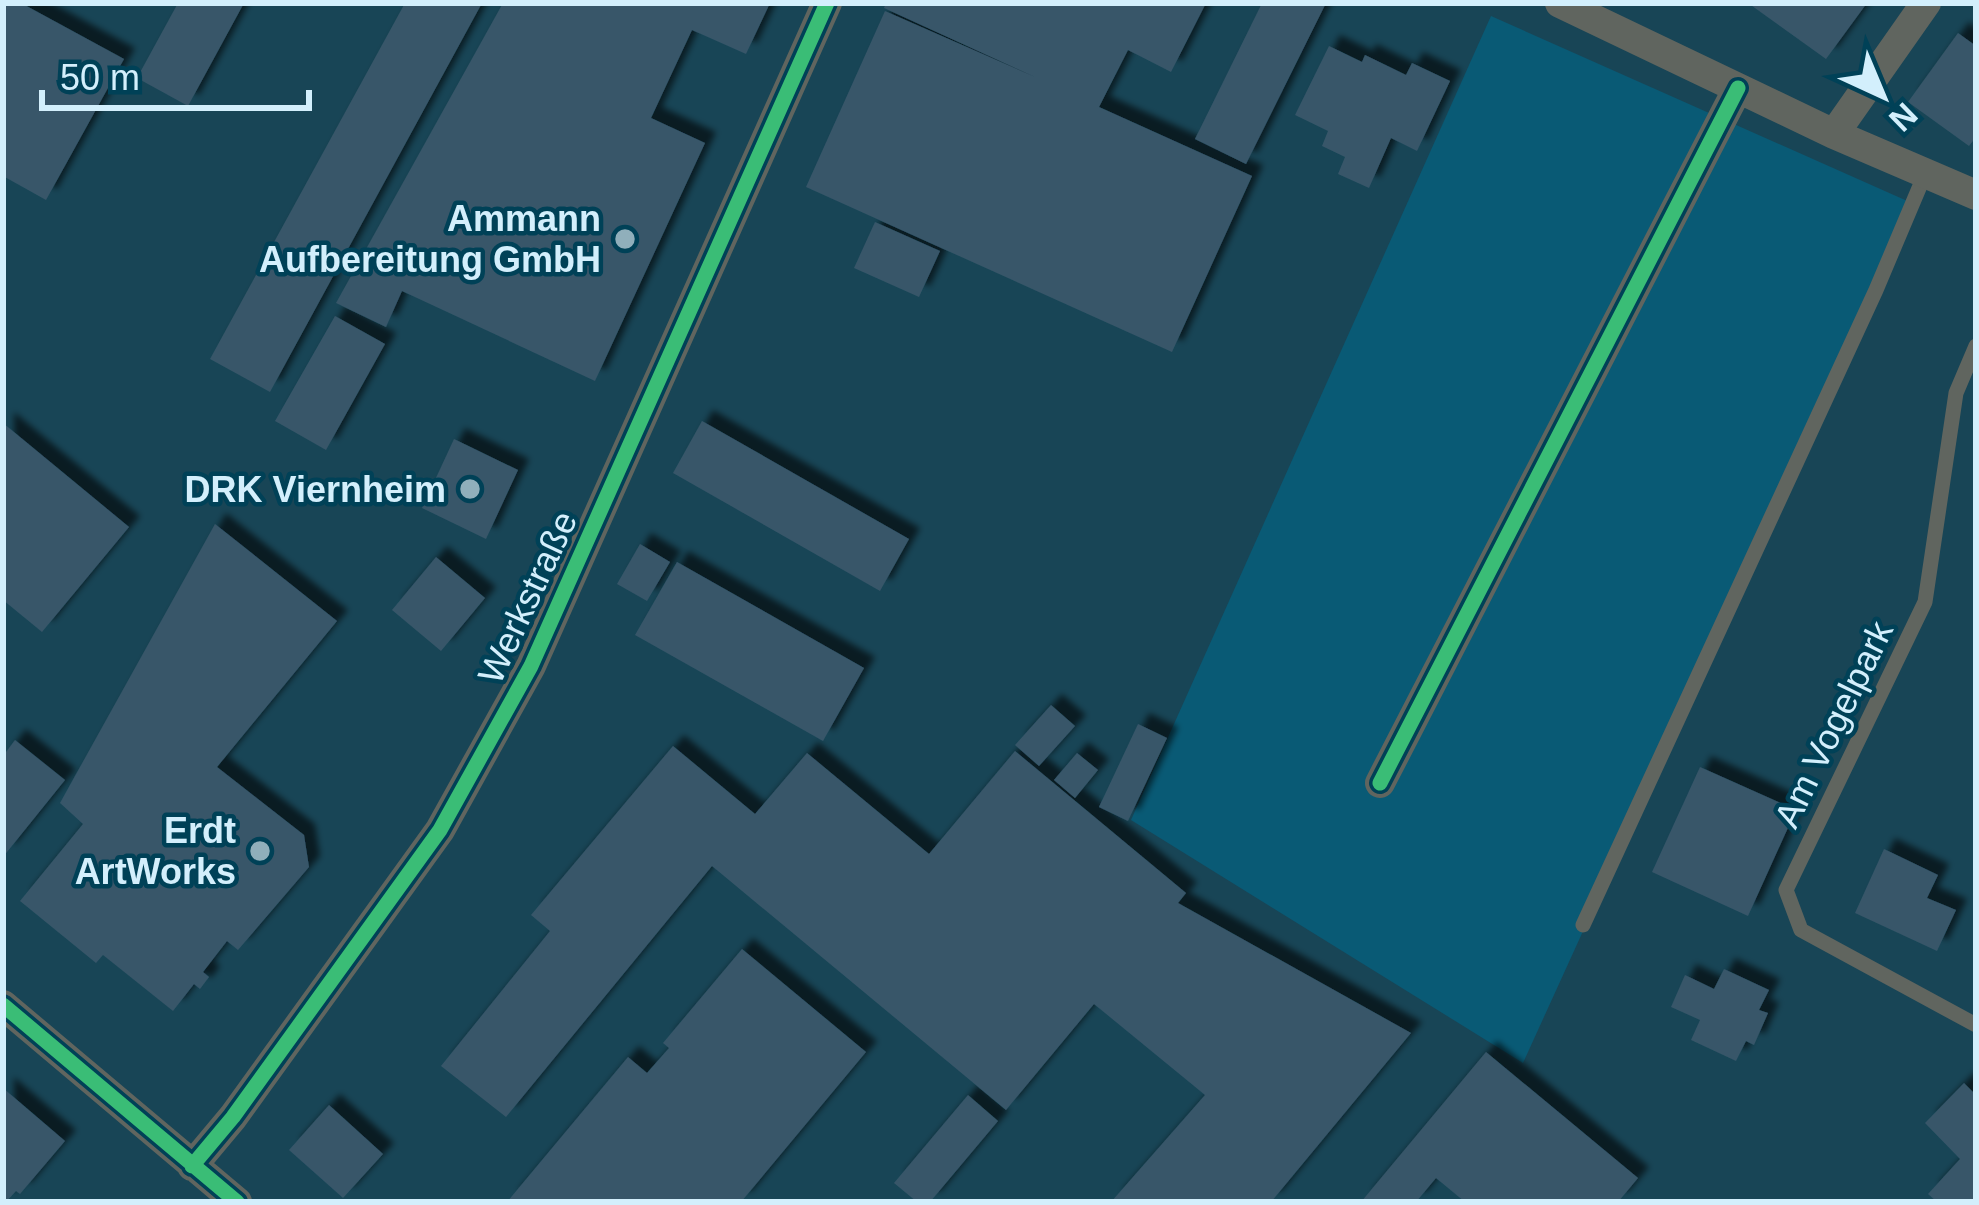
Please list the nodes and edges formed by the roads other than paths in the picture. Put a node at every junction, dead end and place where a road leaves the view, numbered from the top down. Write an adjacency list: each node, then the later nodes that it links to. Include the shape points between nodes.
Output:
1 (827, 3): 13 (street, Werkstraße, via 531,666 440,830)
2 (1560, 3): 4 (street)
3 (1927, 3): 5 (street)
4 (1738, 88): 5 (street); 9 (street)
5 (1834, 134): 6 (street)
6 (1925, 174): 7 (street); 10 (lane)
7 (1976, 195)
8 (1976, 346): 12 (lane, Am Vogelpark, via 1956,393 1925,602 1786,890 1801,930)
9 (1380, 783)
10 (1583, 925)
11 (3, 1005): 13 (street)
12 (1976, 1025)
13 (192, 1166): 14 (street)
14 (237, 1202)

